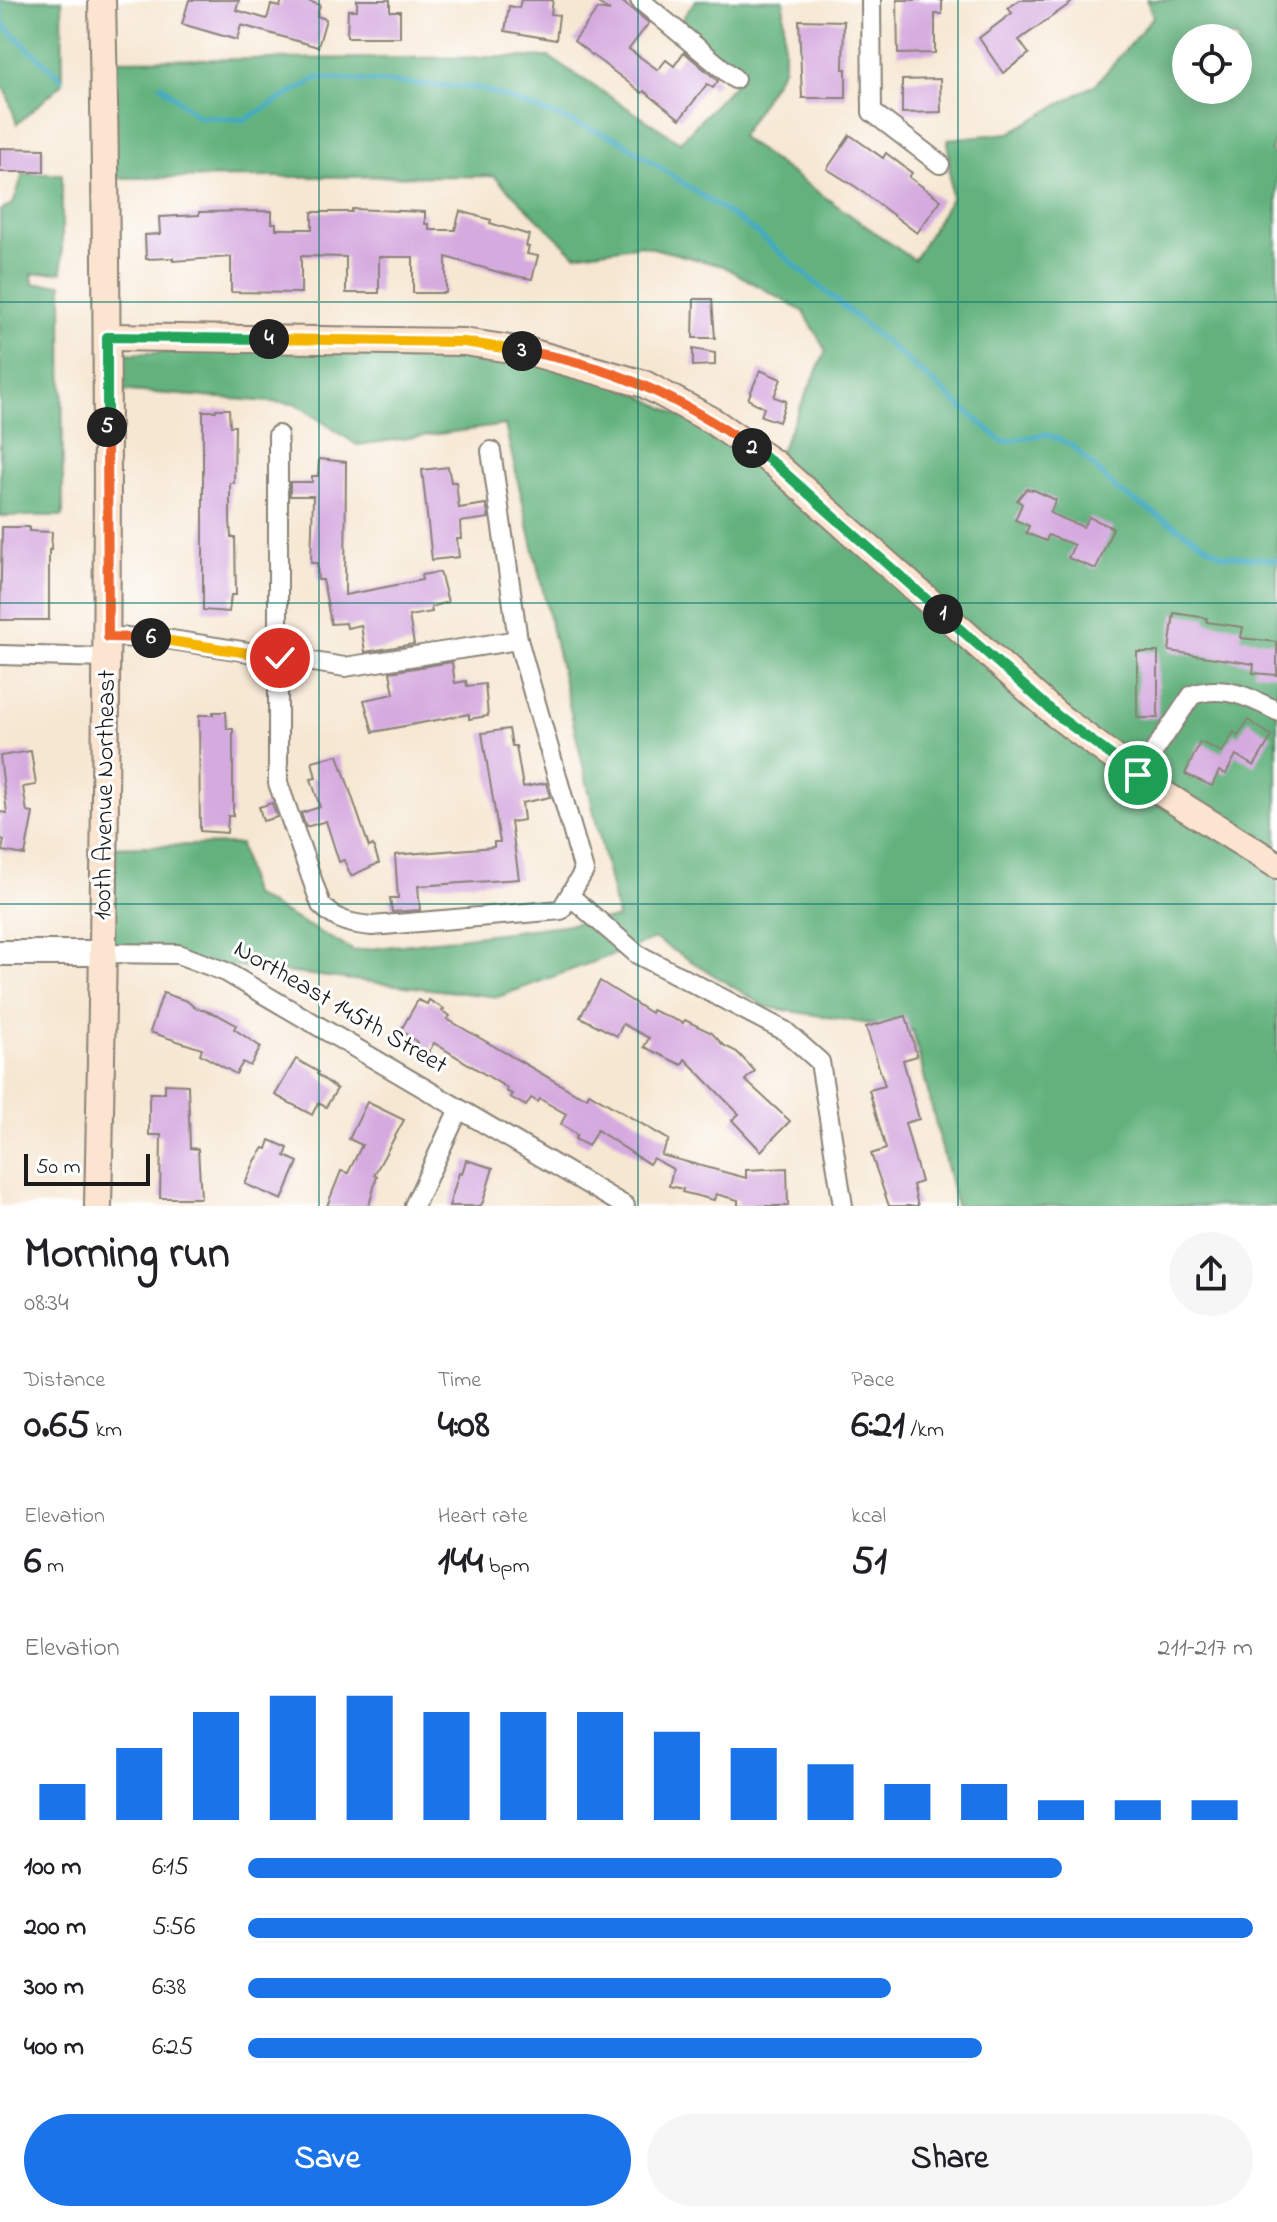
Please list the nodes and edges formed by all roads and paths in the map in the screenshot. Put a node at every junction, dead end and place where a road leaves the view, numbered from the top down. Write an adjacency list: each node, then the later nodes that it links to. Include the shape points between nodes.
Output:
1 (102, 0): 6 (main road, 100th Avenue Northeast)
2 (640, 0): 4 (street)
3 (871, 0): 5 (street, via 872,112)
4 (735, 79)
5 (940, 164)
6 (107, 337): 10 (main road, 100th Avenue Northeast); 14 (main road, via 464,342 530,352 644,384 711,420 775,464 1058,716)
7 (278, 435): 12 (street)
8 (491, 451): 9 (street)
9 (518, 640): 12 (street, via 345,667); 16 (street, via 584,871)
10 (108, 648): 11 (street); 12 (street, via 159,638); 18 (main road, 100th Avenue Northeast)
11 (0, 655)
12 (280, 658): 16 (street, via 278,783 321,905 334,918 372,926 561,910)
13 (1277, 711): 14 (street, via 1219,689 1192,695)
14 (1138, 775): 15 (main road)
15 (1277, 865)
16 (570, 896): 23 (street, via 637,954 785,1031 820,1062)
17 (0, 953): 18 (street, Northeast 145th Street)
18 (104, 953): 19 (street, Northeast 145th Street, via 178,954 226,972); 20 (main road, 100th Avenue Northeast)
19 (459, 1109): 21 (street); 22 (street, Northeast 145th Street)
20 (98, 1206)
21 (414, 1206)
22 (625, 1206)
23 (843, 1206)

